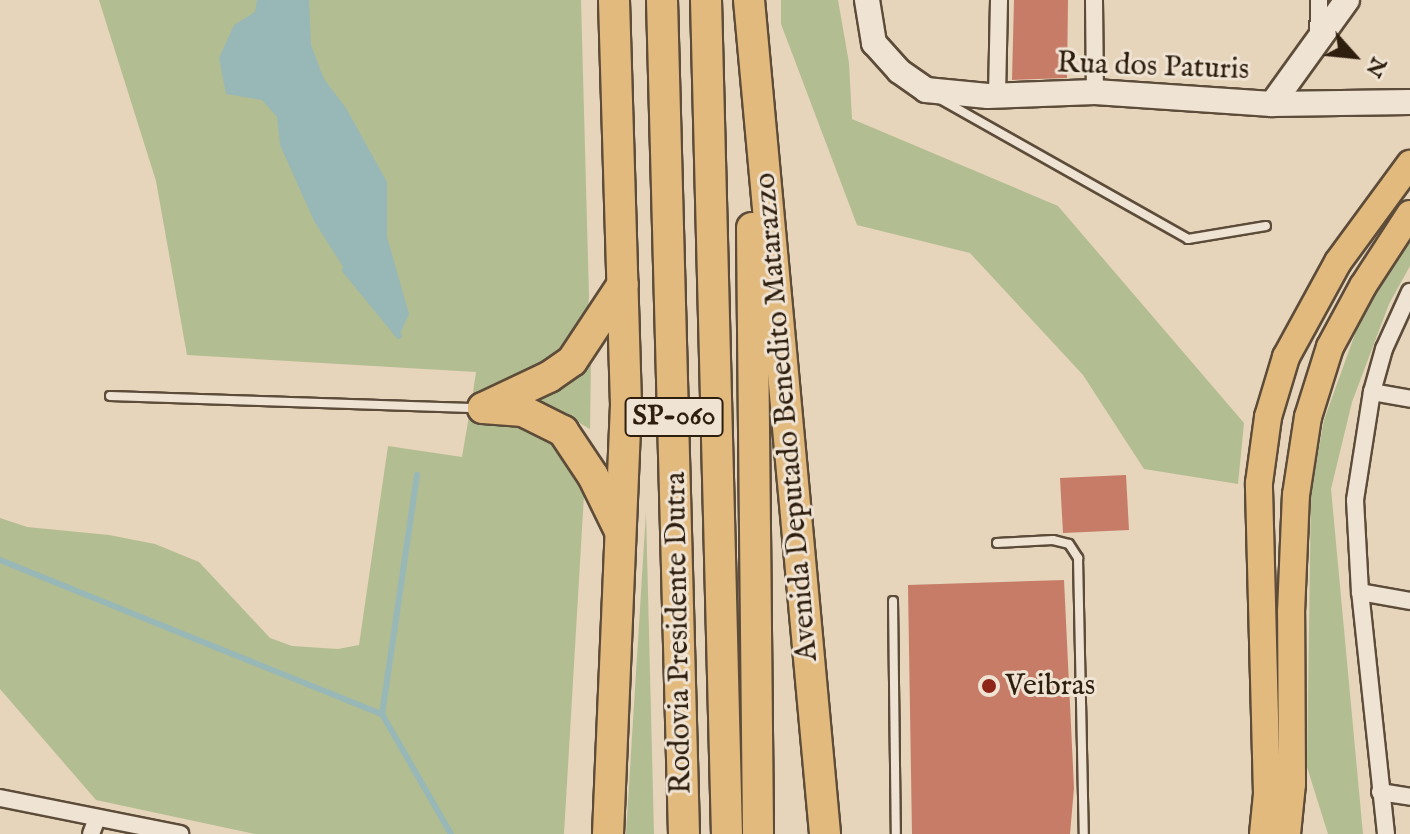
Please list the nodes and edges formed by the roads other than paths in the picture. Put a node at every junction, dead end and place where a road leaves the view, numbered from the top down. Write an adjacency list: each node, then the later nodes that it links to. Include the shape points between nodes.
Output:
1 (614, 0): 19 (highway)
2 (662, 0): 36 (highway, Rodovia Presidente Dutra / SP-060)
3 (706, 0): 37 (highway, Rodovia Presidente Dutra / SP-060)
4 (748, 0): 38 (highway); 39 (highway, Avenida Deputado Benedito Matarazzo)
5 (867, 0): 11 (main road, via 874,43 899,71)
6 (999, 0): 13 (street)
7 (1094, 0): 12 (street)
8 (1319, 0): 10 (street)
9 (1347, 0): 10 (main road)
10 (1318, 37): 15 (main road)
11 (926, 90): 13 (main road, Rua dos Paturis); 18 (lane, via 1188,239)
12 (1095, 92): 13 (main road, Rua dos Paturis); 15 (main road, Rua dos Paturis)
13 (997, 96)
14 (1410, 102): 15 (main road, Rua dos Paturis)
15 (1272, 104)
16 (1410, 164): 42 (main road, via 1338,262 1286,357 1268,417 1259,483 1267,794)
17 (1410, 214): 43 (main road, via 1330,347 1308,417 1296,495)
18 (1266, 226)
19 (623, 284): 24 (highway, via 572,361 549,377); 25 (highway)
20 (1410, 292): 21 (street, via 1384,349)
21 (1372, 392): 23 (street); 27 (street, via 1355,500)
22 (110, 396): 24 (lane)
23 (1410, 399)
24 (470, 408): 25 (highway, via 523,411 563,431)
25 (622, 535): 35 (highway)
26 (997, 543): 41 (lane, via 1053,540 1069,544 1078,558)
27 (1360, 592): 29 (street); 30 (street)
28 (893, 601): 40 (lane)
29 (1410, 601)
30 (1380, 792): 31 (street); 44 (street)
31 (1410, 797)
32 (0, 798): 33 (street)
33 (94, 826): 34 (street)
34 (180, 834)
35 (608, 834)
36 (684, 834)
37 (727, 834)
38 (758, 834)
39 (825, 834)
40 (896, 834)
41 (1084, 834)
42 (1263, 834)
43 (1287, 834)
44 (1386, 834)

